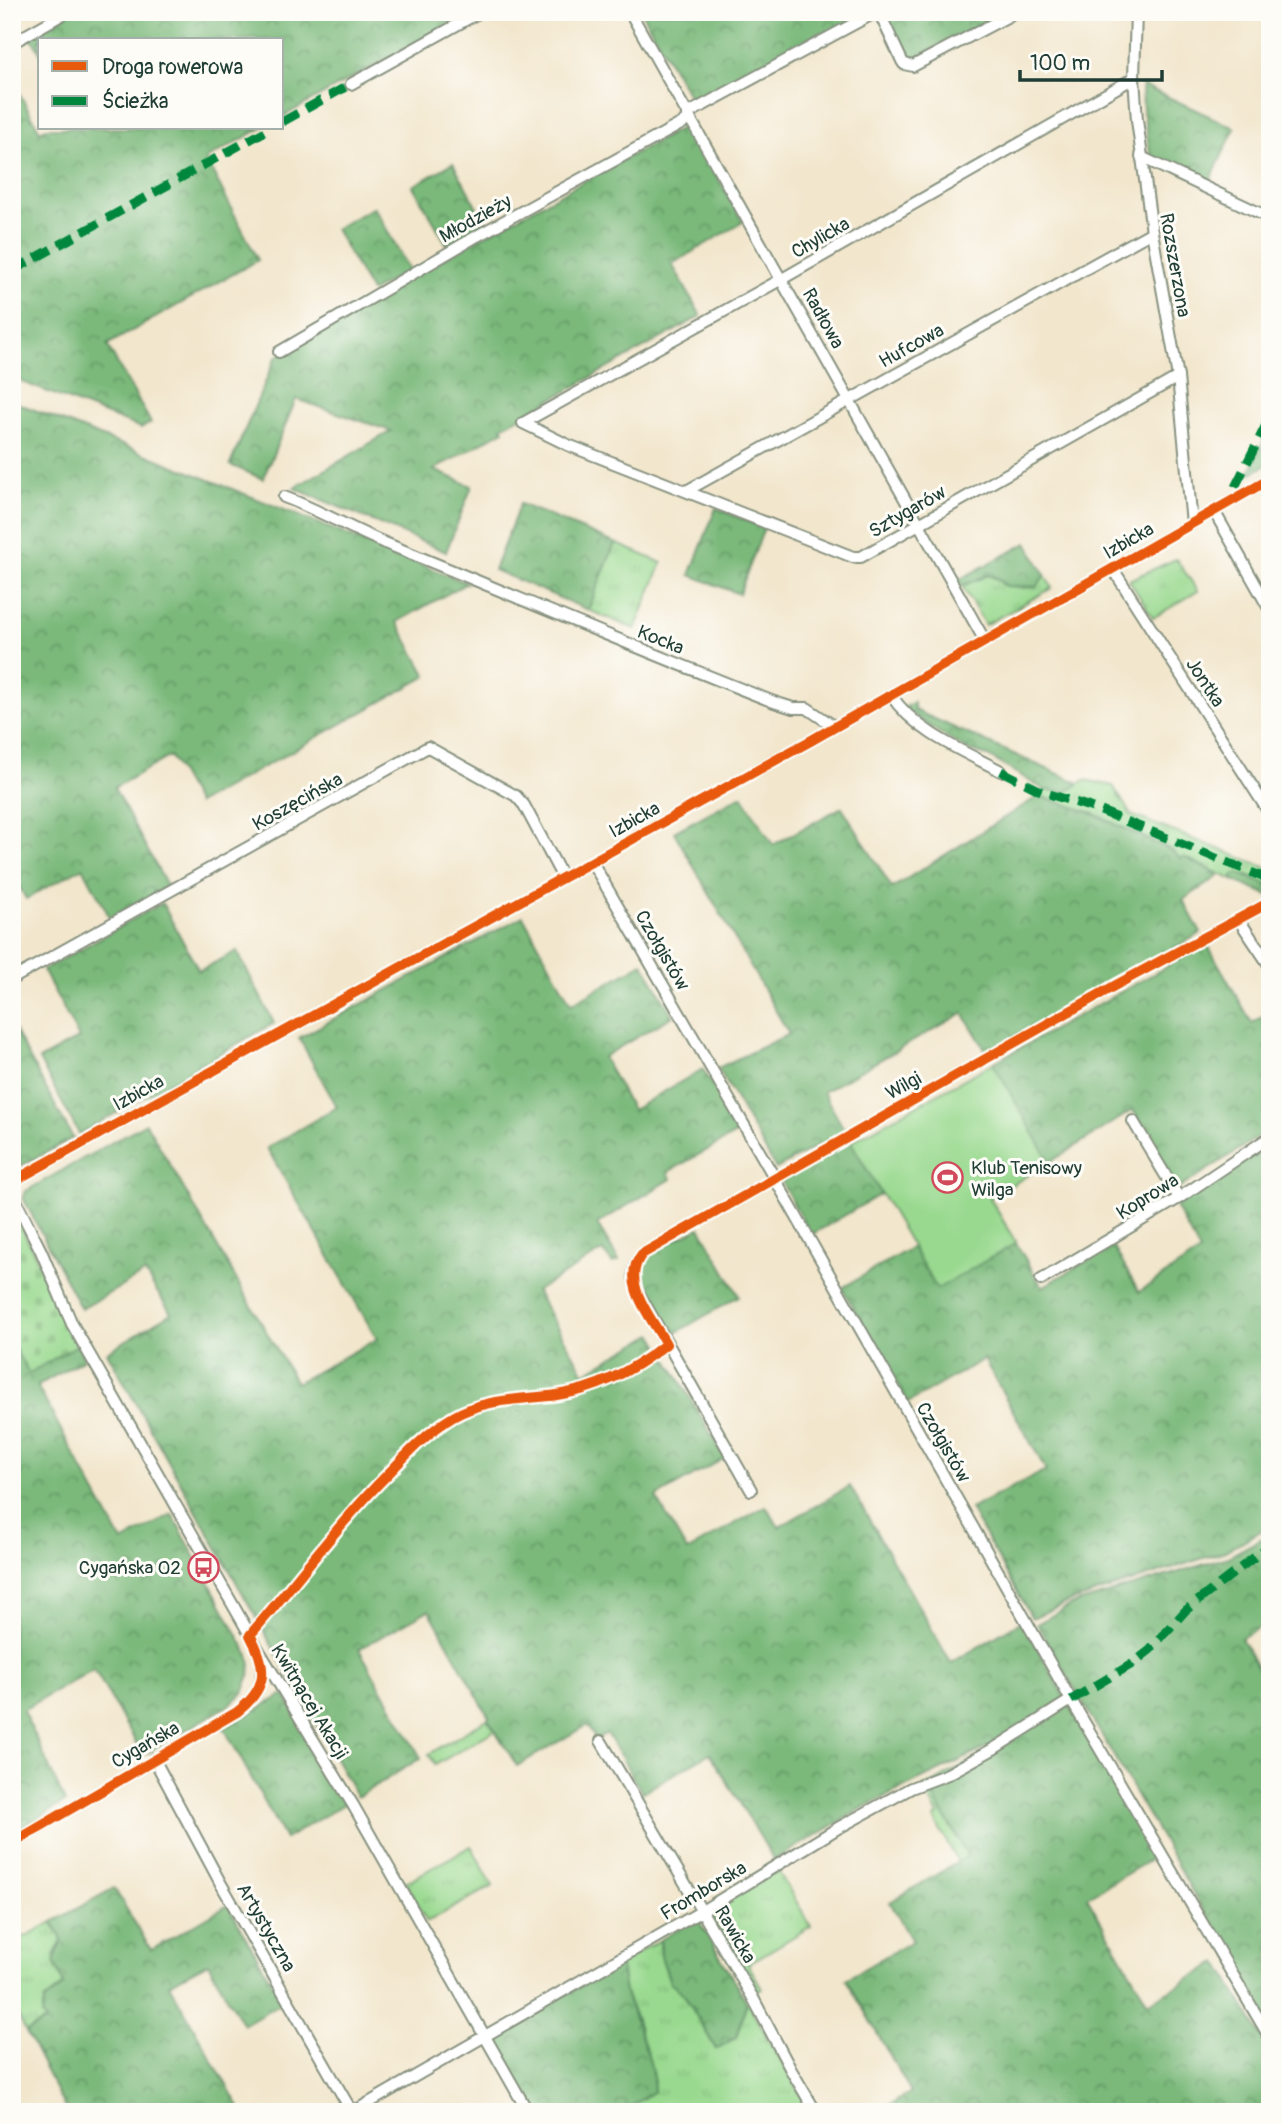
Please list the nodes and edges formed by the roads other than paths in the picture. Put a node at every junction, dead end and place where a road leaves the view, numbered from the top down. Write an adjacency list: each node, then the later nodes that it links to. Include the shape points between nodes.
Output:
1 (67, 12): 7 (street)
2 (480, 12): 9 (street)
3 (630, 12): 10 (street, Radłowa)
4 (877, 12): 5 (street, via 902,61 913,66); 10 (street, Młodzieży)
5 (1016, 12)
6 (1136, 12): 8 (street, Rozszerzona)
7 (12, 43)
8 (1134, 78): 11 (street, Rozszerzona); 14 (street, Chylicka)
9 (351, 84)
10 (689, 116): 14 (street, Radłowa); 15 (street, Młodzieży)
11 (1141, 157): 12 (street); 13 (street, Rozszerzona)
12 (1270, 218)
13 (1153, 232): 16 (street, Rozszerzona); 17 (street, Hufcowa)
14 (782, 279): 17 (street, Radłowa); 18 (street, Chylicka)
15 (279, 352)
16 (1178, 377): 23 (street, Rozszerzona); 24 (street, Sztygarów)
17 (849, 399): 20 (street, Hufcowa); 24 (street, Radłowa)
18 (523, 423): 20 (street, Sztygarów)
19 (1270, 479): 22 (street, Izbicka)
20 (688, 491): 24 (street, Sztygarów, via 853,557 861,557)
21 (284, 497): 29 (street, Kocka, via 603,635 774,702 807,708)
22 (1214, 511): 23 (street, Izbicka); 26 (street)
23 (1192, 523): 25 (street, Izbicka)
24 (919, 524): 27 (street, Radłowa)
25 (1114, 569): 27 (street, Izbicka); 31 (street, Jontka)
26 (1270, 610)
27 (985, 641): 28 (street, Izbicka)
28 (891, 695): 29 (street, Izbicka); 30 (street, via 920,725)
29 (835, 727): 32 (street, Izbicka)
30 (1001, 771)
31 (1270, 814)
32 (592, 862): 33 (street, Izbicka); 40 (street, Czołgistów)
33 (563, 878): 37 (street, Koszęcińska, via 516,796 428,747); 41 (street, Izbicka)
34 (1270, 902): 35 (street, Wilgi)
35 (1239, 920): 36 (street); 40 (street, Wilgi)
36 (1270, 966)
37 (12, 979)
38 (1133, 1121): 43 (street)
39 (1270, 1137): 43 (street, Koprowa)
40 (774, 1177): 45 (street, Wilgi, via 642,1254 633,1276); 47 (street, Czołgistów)
41 (12, 1182)
42 (12, 1193): 46 (street, Kwitnącej Akacji, via 72,1324)
43 (1179, 1198): 44 (street, Koprowa)
44 (1041, 1280)
45 (751, 1490)
46 (261, 1654): 49 (street, Cygańska, via 263,1673 251,1701); 52 (street, Kwitnącej Akacji)
47 (1071, 1700): 51 (street, Fromborska, via 948,1774 911,1788 838,1828); 53 (street, Czołgistów)
48 (601, 1741): 51 (street, Rawicka)
49 (154, 1759): 50 (street, Cygańska); 54 (street, Artystyczna)
50 (12, 1843)
51 (702, 1911): 52 (street, Fromborska); 56 (street, Rawicka)
52 (485, 2036): 54 (street, Fromborska); 55 (street, Kwitnącej Akacji)
53 (1270, 2038)
54 (353, 2112)
55 (528, 2112)
56 (816, 2112)

